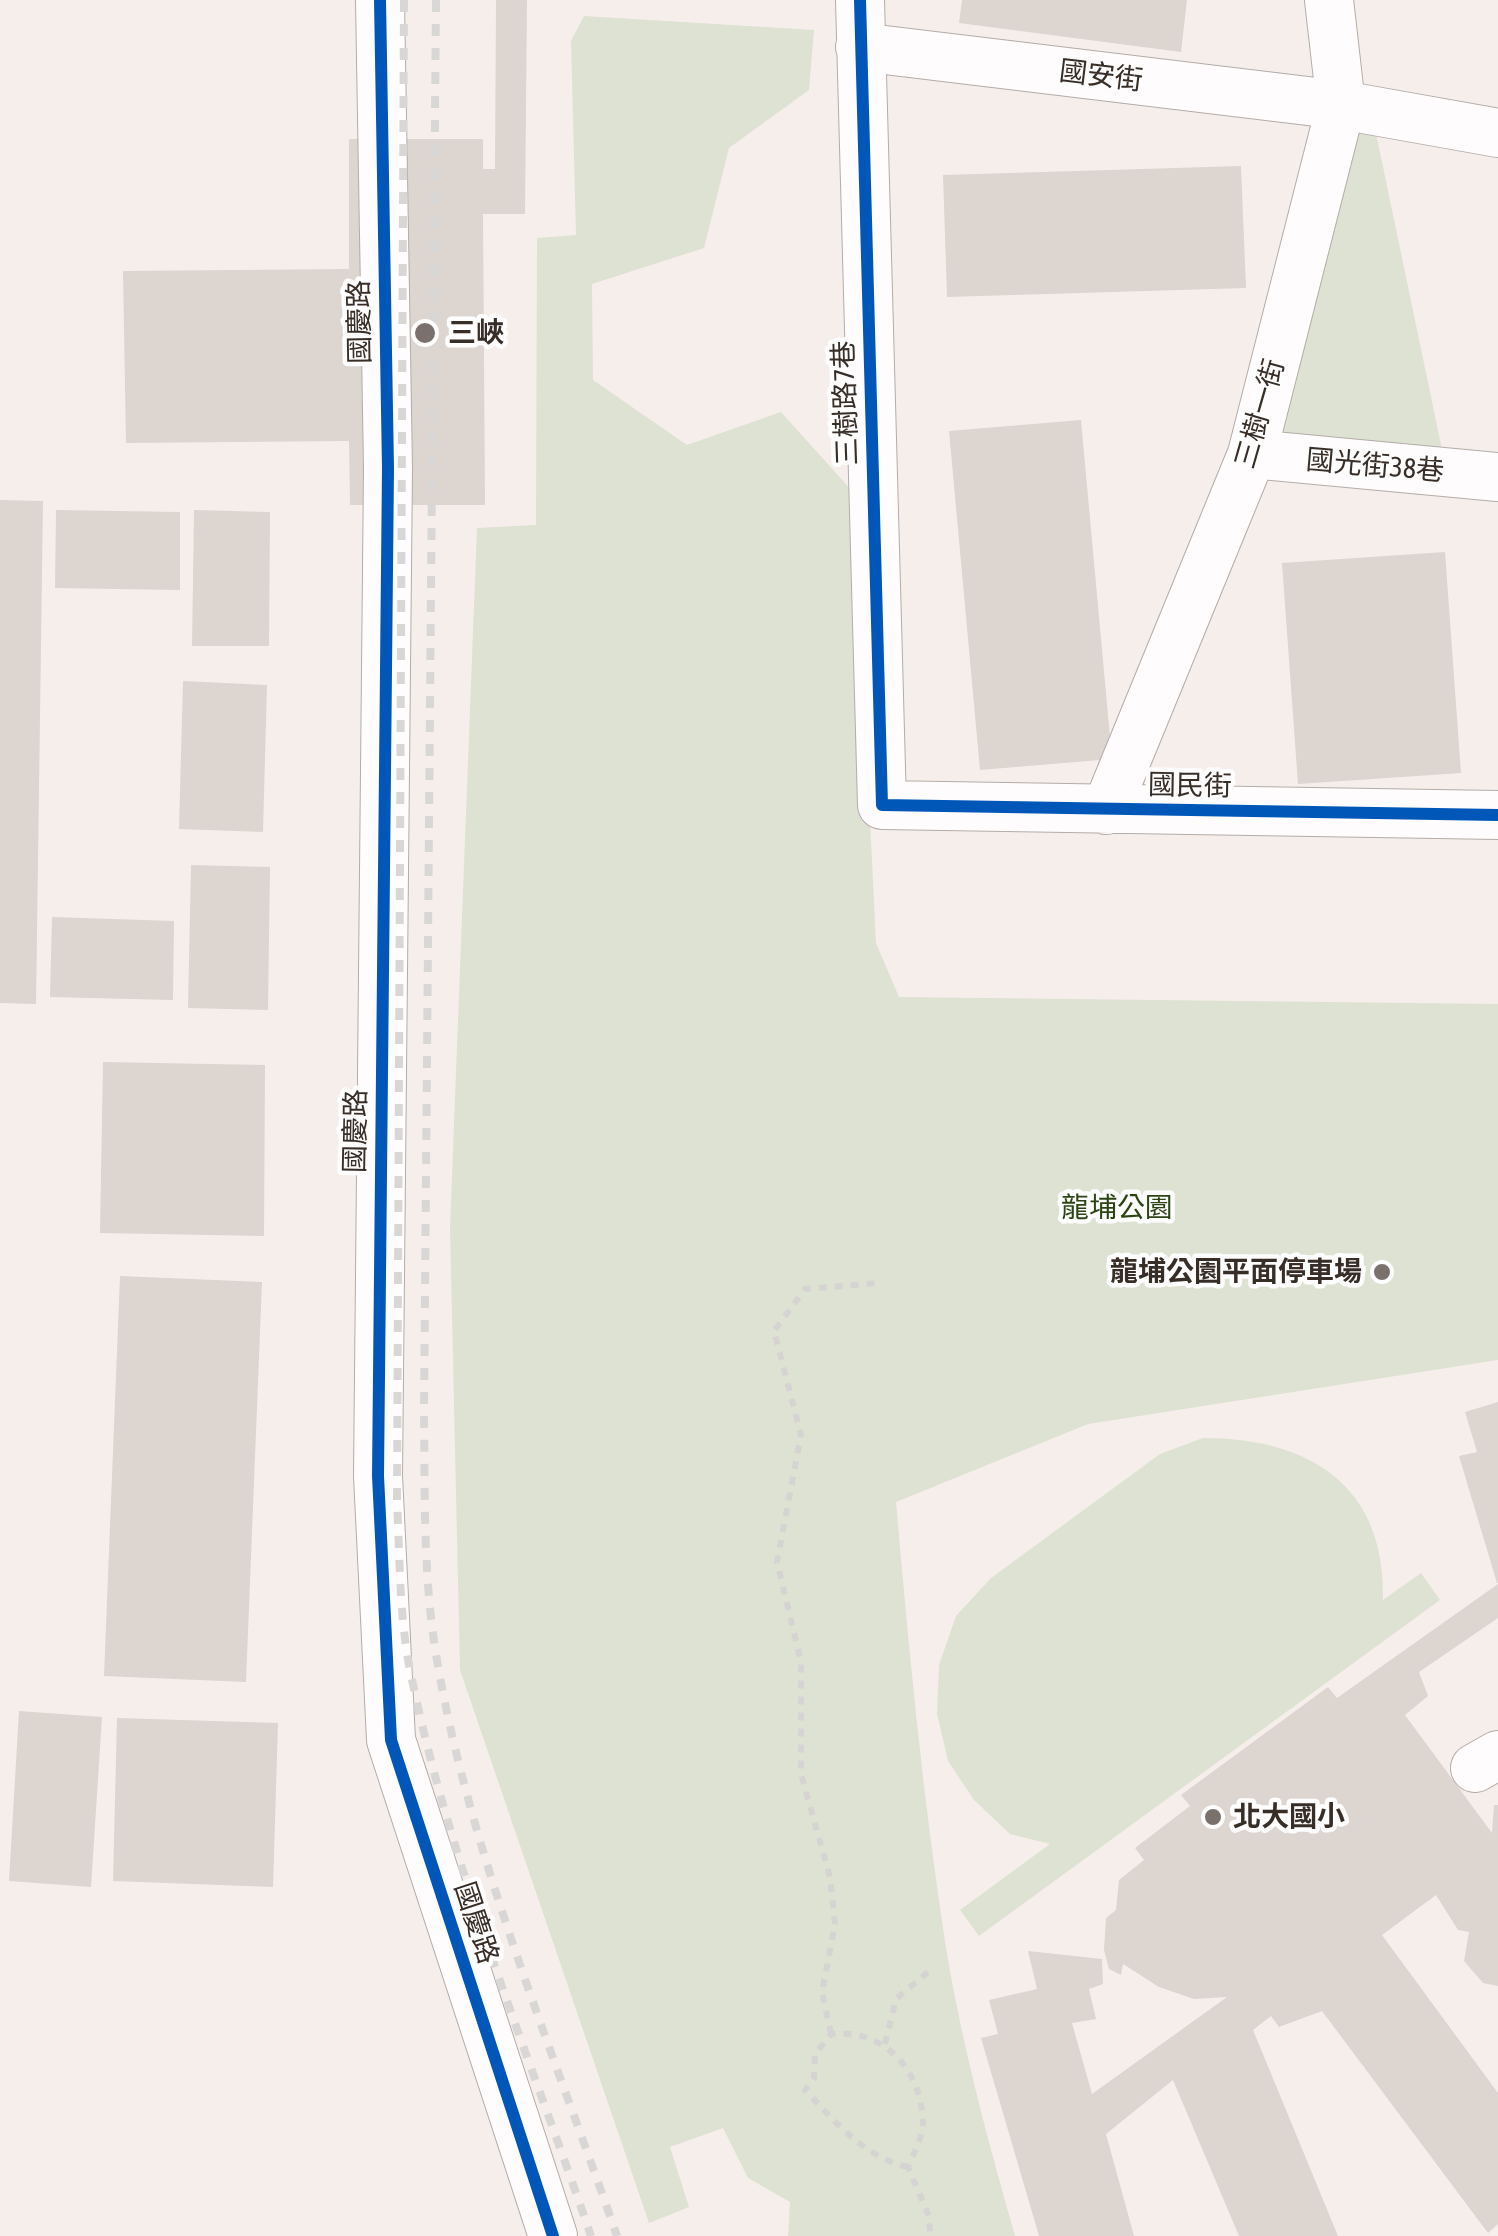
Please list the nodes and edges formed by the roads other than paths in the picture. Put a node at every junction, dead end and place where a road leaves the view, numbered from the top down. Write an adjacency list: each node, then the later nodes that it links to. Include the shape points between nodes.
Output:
1 (380, 0): 12 (street, 國慶路, via 388,468 378,1476 390,1740)
2 (860, 0): 4 (street, 三樹路7巷)
3 (1329, 0): 5 (street, 三樹一街)
4 (860, 47): 5 (street, 國安街); 9 (street, 三樹路7巷)
5 (1341, 105): 6 (street, 國安街); 7 (street, 三樹一街)
6 (1498, 132)
7 (1252, 454): 8 (street, 國光街38巷); 10 (street, 三樹一街)
8 (1498, 477)
9 (882, 805): 10 (street, 國民街)
10 (1106, 810): 11 (street, 國民街)
11 (1498, 815)
12 (552, 2236)

